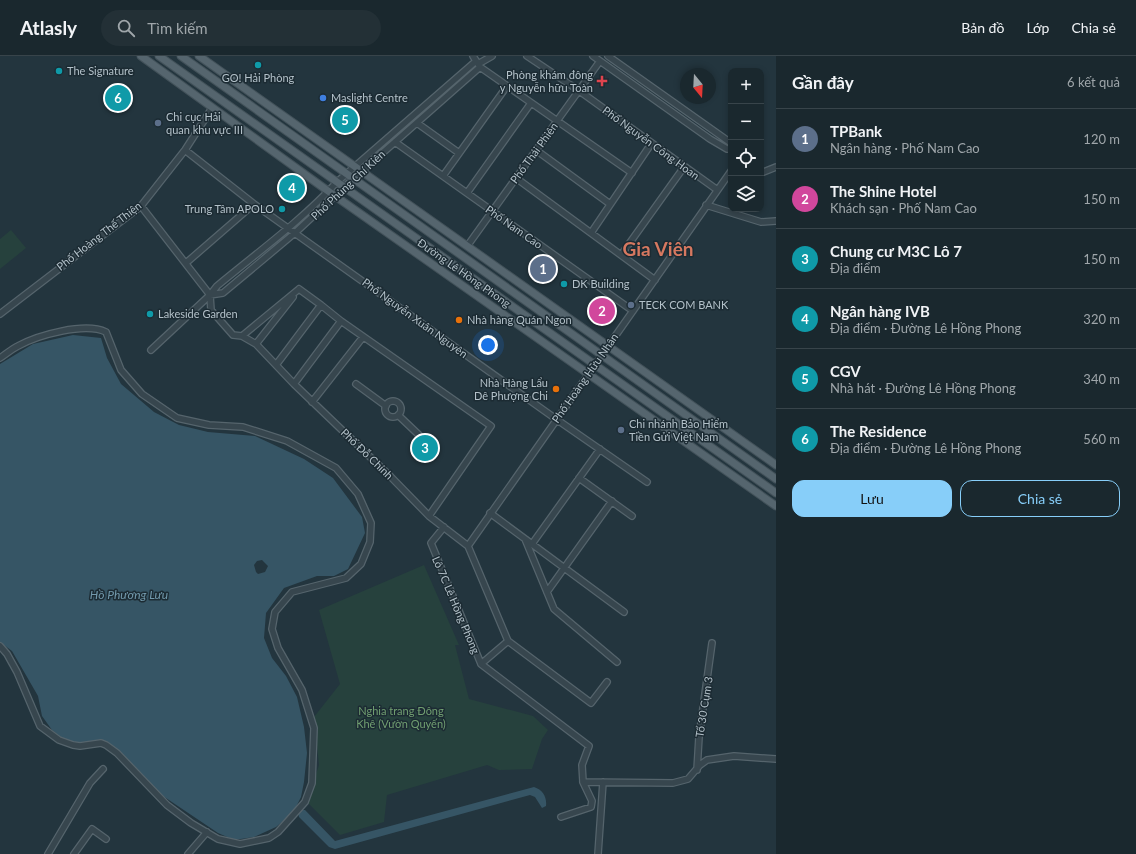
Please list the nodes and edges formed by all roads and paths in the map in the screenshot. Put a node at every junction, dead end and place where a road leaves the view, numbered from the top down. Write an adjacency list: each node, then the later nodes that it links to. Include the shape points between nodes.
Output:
1 (141, 56): 14 (main road, Đường Lê Hồng Phong)
2 (159, 56): 36 (main road, Đường Lê Hồng Phong)
3 (181, 56): 31 (main road, Đường Lê Hồng Phong)
4 (199, 56): 25 (main road)
5 (492, 56): 10 (street)
6 (527, 56): 12 (street, Phố Nguyễn Công Hoan)
7 (593, 56): 9 (street)
8 (608, 56): 18 (street)
9 (600, 61): 12 (street, Phố Thái Phiên); 23 (street)
10 (477, 62): 11 (street); 16 (street, Phố Phùng Chí Kiên); 17 (street, Phố Phùng Chí Kiên)
11 (507, 86): 13 (street); 24 (street)
12 (578, 90): 15 (street, Phố Thái Phiên); 20 (street, Phố Nguyễn Công Hoan)
13 (531, 103): 15 (street); 40 (street)
14 (212, 108): 21 (street, Phố Hoàng Thế Thiện); 39 (main road, Đường Lê Hồng Phong)
15 (557, 120): 22 (street, Phố Thái Phiên); 30 (street)
16 (406, 122): 17 (street); 25 (street, Phố Phùng Chí Kiên)
17 (414, 125): 19 (street, Phố Phùng Chí Kiên); 24 (street)
18 (728, 141)
19 (395, 142): 28 (street, Phố Phùng Chí Kiên); 33 (street, Phố Nam Cao)
20 (651, 144): 26 (street, Phố Nguyễn Công Hoan); 30 (street)
21 (185, 150): 42 (street, Phố Nguyễn Xuân Nguyên); 45 (street, Phố Hoàng Thế Thiện)
22 (536, 150): 34 (street, Phố Thái Phiên); 43 (street)
23 (728, 150)
24 (459, 153): 33 (street)
25 (355, 166): 28 (main road); 31 (street, Phố Phùng Chí Kiên)
26 (684, 167): 38 (street, Phố Nguyễn Công Hoan); 52 (street)
27 (776, 167): 29 (street)
28 (362, 171): 35 (street, Phố Phùng Chí Kiên); 51 (main road)
29 (764, 172)
30 (632, 173): 43 (street)
31 (346, 174): 35 (main road, Đường Lê Hồng Phong); 36 (street, Phố Phùng Chí Kiên)
32 (728, 175): 38 (street, Phố Hoàng Hữu Nhân)
33 (443, 176): 40 (street, Phố Nam Cao)
34 (516, 178): 46 (street, Phố Thái Phiên); 50 (street)
35 (353, 179): 37 (street, Phố Phùng Chí Kiên); 66 (main road, Đường Lê Hồng Phong)
36 (337, 182): 37 (main road, Đường Lê Hồng Phong); 39 (street, Phố Phùng Chí Kiên)
37 (344, 187): 41 (street, Phố Phùng Chí Kiên); 68 (main road, Đường Lê Hồng Phong)
38 (716, 189): 44 (street, Phố Hoàng Hữu Nhân)
39 (328, 191): 41 (main road, Đường Lê Hồng Phong); 48 (street, Phố Phùng Chí Kiên)
40 (467, 193): 46 (street, Phố Nam Cao)
41 (335, 196): 49 (street, Phố Phùng Chí Kiên); 70 (main road, Đường Lê Hồng Phong)
42 (254, 204): 48 (street, Phố Nguyễn Xuân Nguyên); 53 (street)
43 (610, 204): 50 (street)
44 (706, 205): 47 (street, via 761,222); 54 (street, Phố Hoàng Hữu Nhân)
45 (141, 206): 53 (street, Phố Đỗ Chính); 59 (street, Phố Hoàng Thế Thiện)
46 (492, 211): 51 (street, Phố Thái Phiên); 58 (street, Phố Nam Cao)
47 (776, 221)
48 (288, 228): 49 (street, Phố Nguyễn Xuân Nguyên); 56 (street, Phố Phùng Chí Kiên, via 217,286)
49 (296, 232): 56 (street, Phố Phùng Chí Kiên, via 223,293); 76 (street, Phố Nguyễn Xuân Nguyên)
50 (590, 232): 52 (street)
51 (468, 245): 64 (main road)
52 (621, 255): 54 (street)
53 (186, 262): 56 (street, Phố Đỗ Chính)
54 (655, 280): 58 (street, Phố Hoàng Hữu Nhân)
55 (300, 289): 57 (street); 61 (street); 63 (street)
56 (210, 295): 61 (street, Phố Đỗ Chính, via 211,310 233,334); 65 (street, Phố Phùng Chí Kiên)
57 (321, 305): 60 (street); 69 (street)
58 (633, 312): 64 (street, Phố Hoàng Hữu Nhân)
59 (0, 314)
60 (341, 321): 62 (street); 71 (street)
61 (242, 336): 63 (street, Phố Đỗ Chính)
62 (363, 337): 73 (street); 87 (street, via 491,426)
63 (256, 344): 69 (street, Phố Đỗ Chính)
64 (608, 344): 66 (street, Phố Hoàng Hữu Nhân); 79 (main road)
65 (151, 350)
66 (602, 354): 68 (street, Phố Hoàng Hữu Nhân); 81 (main road, Đường Lê Hồng Phong)
67 (0, 358): 110 (street, via 18,346 64,330 98,328 106,332 122,370 142,394 177,418 209,425 243,427 287,441 336,468 358,494 371,523 370,542 360,564 346,578 292,592 275,612 272,629 278,648 302,690 314,728 312,782 305,802 278,832 258,842 232,843)
68 (596, 363): 70 (street, Phố Hoàng Hữu Nhân); 83 (main road, Đường Lê Hồng Phong)
69 (276, 365): 71 (street, Phố Đỗ Chính)
70 (589, 373): 76 (street, Phố Hoàng Hữu Nhân); 85 (main road, Đường Lê Hồng Phong)
71 (294, 384): 73 (street, Phố Đỗ Chính)
72 (356, 384): 74 (street)
73 (312, 402): 87 (street, Phố Đỗ Chính)
74 (386, 406): 75 (street, via 388,415); 75 (street, via 390,402 397,403 401,409)
75 (398, 415): 77 (street)
76 (556, 419): 78 (street, Phố Nguyễn Xuân Nguyên); 86 (street, Phố Hoàng Hữu Nhân)
77 (419, 435)
78 (600, 449): 80 (street); 82 (street, Phố Nguyễn Xuân Nguyên)
79 (776, 465)
80 (579, 478): 84 (street); 91 (street)
81 (776, 479)
82 (647, 482)
83 (776, 492)
84 (612, 501): 88 (street); 93 (street)
85 (776, 506)
86 (490, 513): 90 (street); 92 (street, Phố Hoàng Hữu Nhân)
87 (428, 516): 89 (street, Phố Đỗ Chính)
88 (632, 516)
89 (444, 527): 92 (street, Phố Đỗ Chính); 100 (street, Lô 7C Lê Hồng Phong, via 430,544)
90 (525, 539): 91 (street); 94 (street)
91 (532, 544): 93 (street)
92 (468, 546): 96 (street, Phố Đỗ Chính)
93 (564, 569): 94 (street); 95 (street)
94 (547, 592): 99 (street, via 554,609)
95 (624, 612)
96 (508, 641): 100 (street, Lô 7C Lê Hồng Phong); 101 (street, via 591,702)
97 (712, 643): 104 (street, Tổ 30 Cụm 3)
98 (1, 650): 110 (street, via 17,672 40,726 59,740 73,745 106,745 117,753 167,805)
99 (617, 662)
100 (481, 664): 105 (street, Lô 7C Lê Hồng Phong, via 589,746 582,766)
101 (608, 682)
102 (776, 759): 104 (street, via 723,756 703,762)
103 (103, 769): 112 (street, via 90,783)
104 (697, 770): 106 (street, via 688,779 673,783)
105 (583, 782): 106 (street); 107 (street)
106 (603, 782): 108 (street)
107 (592, 801): 108 (street); 109 (street, via 587,809)
108 (600, 812): 115 (street)
109 (561, 817)
110 (207, 832): 114 (street)
111 (106, 838): 113 (street, via 92,829)
112 (50, 853)
113 (74, 854)
114 (188, 854)
115 (598, 854)

